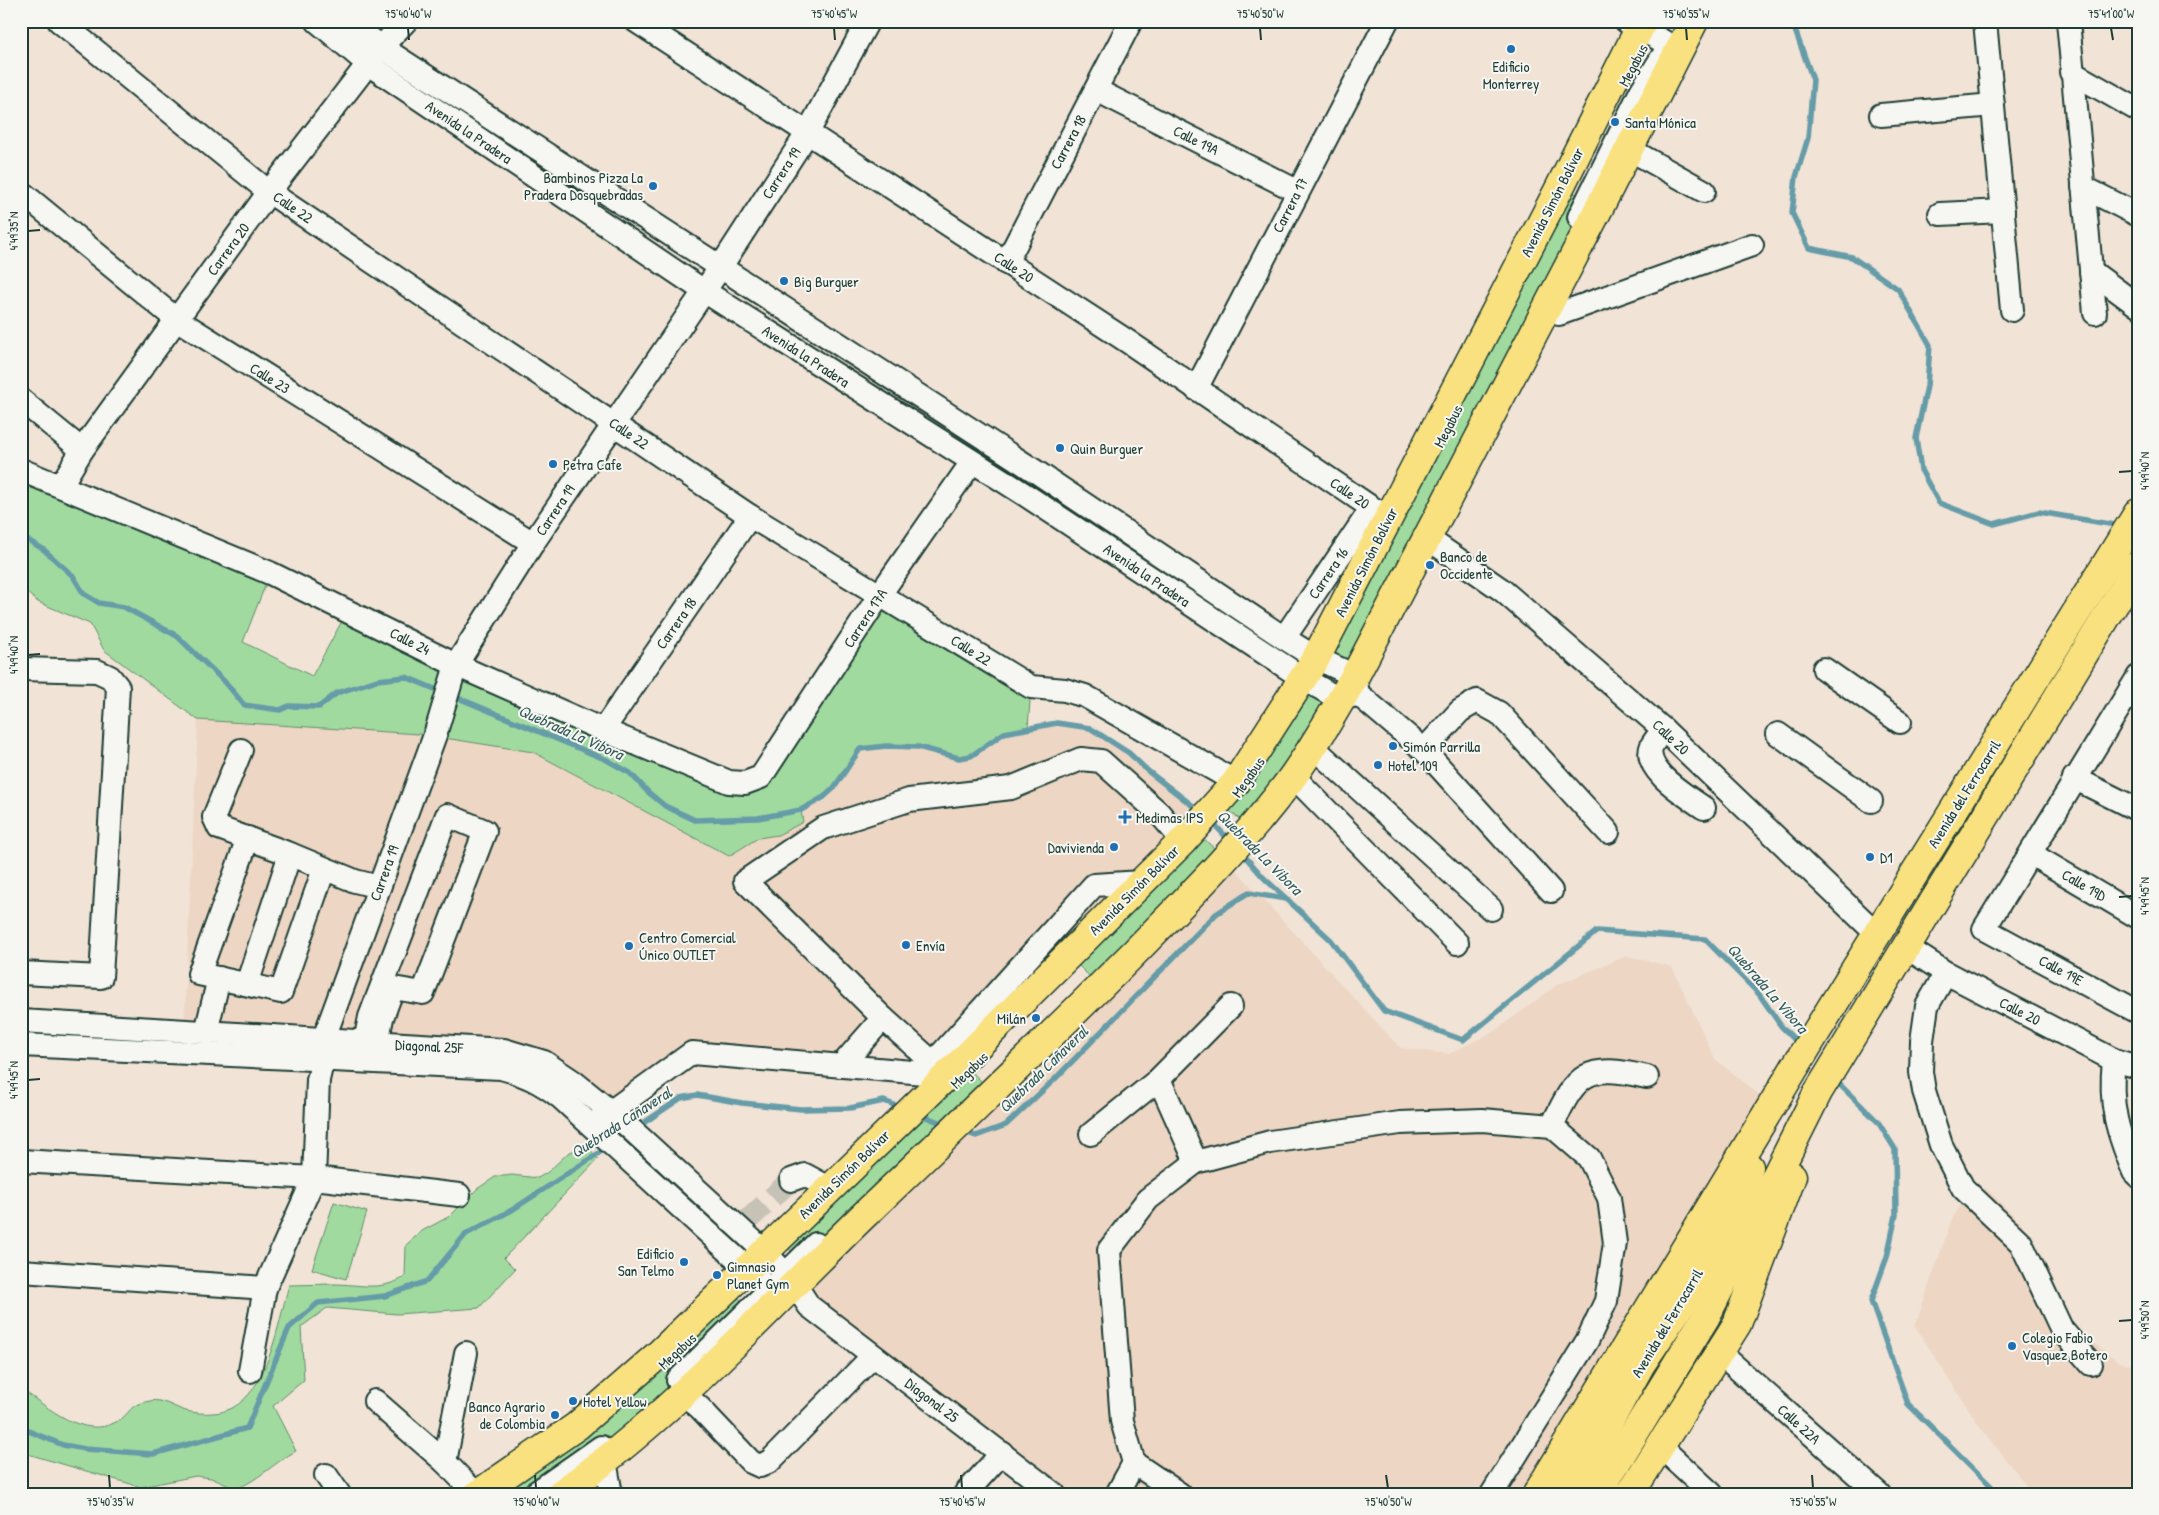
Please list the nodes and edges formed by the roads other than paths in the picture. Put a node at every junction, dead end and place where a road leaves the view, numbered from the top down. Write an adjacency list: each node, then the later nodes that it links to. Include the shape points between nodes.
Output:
1 (59, 21): 25 (street, Calle 22)
2 (317, 21): 13 (street, Avenida la Pradera)
3 (349, 21): 13 (street, Avenida la Pradera)
4 (406, 21): 13 (street, Carrera 20)
5 (636, 21): 19 (street, Calle 20)
6 (868, 21): 19 (street, Carrera 19)
7 (1130, 21): 15 (street, Carrera 18)
8 (1387, 21): 22 (street, Carrera 17)
9 (1986, 21): 16 (street)
10 (2068, 21): 14 (street)
11 (1643, 25): 12 (street); 46 (main road, Avenida Simón Bolívar, via 1560,187); 58 (street, Megabus)
12 (1682, 30): 20 (main road, Avenida Simón Bolívar); 58 (street, Megabus, via 1641,90 1588,199)
13 (375, 55): 25 (street, Carrera 20); 31 (street, Avenida la Pradera); 33 (street, Avenida la Pradera)
14 (2071, 72): 17 (street); 21 (street)
15 (1096, 90): 22 (street, Calle 19A); 30 (street, Carrera 18)
16 (1993, 105): 18 (street); 26 (street)
17 (2138, 110)
18 (1881, 115)
19 (808, 132): 30 (street, Calle 20); 31 (street, Carrera 19)
20 (1629, 149): 23 (street); 34 (main road, Avenida Simón Bolívar)
21 (2083, 187): 28 (street); 32 (street)
22 (1297, 191): 39 (street, Carrera 17)
23 (1704, 191)
24 (21, 192): 38 (street, Calle 23)
25 (270, 192): 38 (street, Carrera 20); 41 (street, Calle 22)
26 (2002, 210): 27 (street); 36 (street)
27 (1940, 214)
28 (2138, 215)
29 (1752, 245): 34 (street, via 1559,314)
30 (1006, 263): 39 (street, Calle 20)
31 (720, 268): 33 (street, Carrera 19); 53 (street, Avenida la Pradera, via 1029,467)
32 (2091, 271): 35 (street); 37 (street)
33 (704, 290): 41 (street, Carrera 19); 43 (street, Avenida la Pradera)
34 (1547, 306): 49 (main road, Avenida Simón Bolívar)
35 (2138, 306)
36 (2012, 310)
37 (2094, 312)
38 (176, 319): 42 (street, Carrera 20); 50 (street, Calle 23)
39 (1196, 389): 46 (street, Calle 20)
40 (21, 400): 42 (street)
41 (615, 422): 48 (street, Calle 22); 50 (street, Carrera 19)
42 (82, 450): 45 (street, Carrera 20)
43 (972, 462): 52 (street, Carrera 17A); 58 (street, Avenida la Pradera)
44 (21, 470): 45 (street, Calle 24)
45 (61, 485): 56 (street, Calle 24, via 270,573)
46 (1380, 513): 53 (street, Carrera 16); 58 (main road, Avenida Simón Bolívar)
47 (2138, 513): 85 (main road, Avenida del Ferrocarril)
48 (750, 516): 52 (street, Calle 22); 61 (street, Carrera 18)
49 (1427, 538): 58 (main road, Avenida Simón Bolívar); 60 (street, Calle 20, via 1502,590)
50 (532, 543): 56 (street, Carrera 19)
51 (2134, 577): 87 (main road, Avenida del Ferrocarril)
52 (881, 593): 67 (street, Carrera 17A); 69 (street, Calle 22, via 1031,687 1065,690 1086,696)
53 (1284, 638): 58 (street, Avenida la Pradera)
54 (21, 669): 88 (street, via 97,671 110,677 118,687 101,977)
55 (1824, 669): 59 (street)
56 (453, 675): 61 (street, Calle 24); 81 (street, Carrera 19)
57 (2138, 676): 68 (street)
58 (1332, 680): 63 (main road, Avenida Simón Bolívar); 65 (street); 69 (main road, Avenida Simón Bolívar); 71 (street, Megabus); 74 (street, Megabus)
59 (1900, 722)
60 (1664, 729): 72 (street, via 1651,746 1651,760 1666,781); 85 (street, Calle 20)
61 (603, 730): 67 (street, Calle 24, via 730,782 746,783)
62 (1778, 734): 70 (street)
63 (1313, 747): 66 (main road, Avenida Simón Bolívar); 83 (street)
64 (241, 750): 76 (street, via 214,817 219,828)
65 (1424, 750): 75 (street, via 1460,711 1477,701 1499,713); 82 (street)
66 (1293, 776): 74 (main road, Avenida Simón Bolívar); 86 (street)
67 (761, 777)
68 (2074, 778): 73 (street); 79 (street)
69 (1236, 782): 71 (main road, Avenida Simón Bolívar)
70 (1871, 801)
71 (1222, 805): 77 (main road, Avenida Simón Bolívar)
72 (1704, 808)
73 (2138, 810)
74 (1247, 826): 77 (main road, Avenida Simón Bolívar)
75 (1608, 832)
76 (248, 838): 78 (street); 90 (street, via 199,974)
77 (1205, 844): 94 (street, via 1158,813 1101,761 1081,759 1011,788 909,800 823,828 745,881); 105 (main road, Avenida Simón Bolívar, via 1142,882); 105 (main road, Avenida Simón Bolívar, via 1100,987)
78 (290, 854): 80 (street); 91 (street)
79 (2031, 854): 84 (street, Calle 19D); 93 (street, Calle 19E, via 1984,929)
80 (324, 869): 81 (street); 91 (street, via 281,992)
81 (379, 887): 99 (street, Carrera 19)
82 (1551, 891)
83 (1491, 909)
84 (2138, 917)
85 (1877, 934): 107 (main road, Avenida del Ferrocarril)
86 (1457, 943)
87 (1906, 947): 89 (street, Calle 20); 110 (main road, Avenida del Ferrocarril, via 1818,1092)
88 (21, 973)
89 (1946, 973): 100 (street, Calle 20); 126 (street, via 1927,1006 1921,1072 1941,1145 1963,1188 2021,1243 2062,1330)
90 (219, 978): 91 (street); 96 (street)
91 (246, 984)
92 (1231, 1006): 104 (street)
93 (2138, 1012)
94 (883, 1018): 101 (street); 105 (street)
95 (21, 1021): 96 (street, Diagonal 25F)
96 (206, 1032): 99 (street, Diagonal 25F)
97 (371, 1042): 97 (street, via 393,988 423,993 485,831 447,816 370,1017); 99 (street, Diagonal 25F); 106 (street, Diagonal 25F, via 523,1054 560,1072)
98 (21, 1045): 99 (street, Diagonal 25F)
99 (322, 1059): 109 (street, Diagonal 25F, via 501,1068 532,1077); 116 (street, Carrera 19)
100 (2114, 1060): 102 (street, Calle 20); 115 (street, via 2111,1090 2118,1136)
101 (841, 1066): 105 (street); 106 (street, via 692,1053)
102 (2138, 1067)
103 (1647, 1077): 108 (street, via 1619,1070 1589,1073 1568,1091)
104 (1159, 1079): 111 (street); 114 (street)
105 (945, 1093): 112 (main road, Avenida Simón Bolívar); 112 (main road, Avenida Simón Bolívar)
106 (616, 1116): 109 (street); 121 (street, Diagonal 25F, via 744,1223)
107 (1764, 1118): 147 (main road); 148 (main road, Avenida del Ferrocarril, via 1740,1194 1684,1300 1641,1364)
108 (1552, 1126): 114 (street, via 1482,1120 1400,1123 1270,1142); 146 (street, via 1590,1158 1609,1198 1615,1244 1606,1301 1587,1341)
109 (598, 1131): 121 (street, Diagonal 25F)
110 (1797, 1133): 124 (main road, via 1792,1175 1737,1324); 149 (main road, Avenida del Ferrocarril, via 1705,1318)
111 (1091, 1134)
112 (909, 1141): 118 (main road, Avenida Simón Bolívar); 121 (main road, Avenida Simón Bolívar)
113 (21, 1161): 116 (street)
114 (1196, 1162): 134 (street, via 1148,1199 1109,1250 1122,1421)
115 (2136, 1172)
116 (314, 1178): 119 (street); 122 (street)
117 (791, 1180): 118 (street, via 805,1175)
118 (829, 1188): 121 (main road, Avenida Simón Bolívar)
119 (459, 1195)
120 (21, 1271): 122 (street)
121 (771, 1275): 125 (street, Diagonal 25); 128 (main road, Avenida Simón Bolívar); 137 (main road, Avenida Simón Bolívar, via 659,1354 590,1415 526,1463); 138 (street, Megabus, via 616,1406); 139 (street, Megabus, via 683,1375 595,1452)
122 (265, 1288): 127 (street)
123 (466, 1353): 133 (street)
124 (1720, 1354): 130 (main road); 152 (street, Calle 22A)
125 (873, 1356): 128 (street, via 770,1461 760,1466 751,1462); 131 (street, Diagonal 25)
126 (2091, 1364)
127 (250, 1370)
128 (684, 1394): 132 (main road, Avenida Simón Bolívar)
129 (375, 1402): 133 (street)
130 (1661, 1447): 150 (main road); 151 (street)
131 (1002, 1453): 142 (street); 143 (street, Diagonal 25)
132 (605, 1461): 140 (main road, Avenida Simón Bolívar); 141 (street)
133 (445, 1462): 137 (street)
134 (1134, 1463): 144 (street); 145 (street)
135 (326, 1475): 136 (street)
136 (339, 1494)
137 (477, 1494)
138 (498, 1494)
139 (534, 1494)
140 (560, 1494)
141 (612, 1494)
142 (965, 1494)
143 (1054, 1494)
144 (1117, 1494)
145 (1180, 1494)
146 (1492, 1494)
147 (1537, 1494)
148 (1569, 1494)
149 (1596, 1494)
150 (1630, 1494)
151 (1712, 1494)
152 (1878, 1494)

